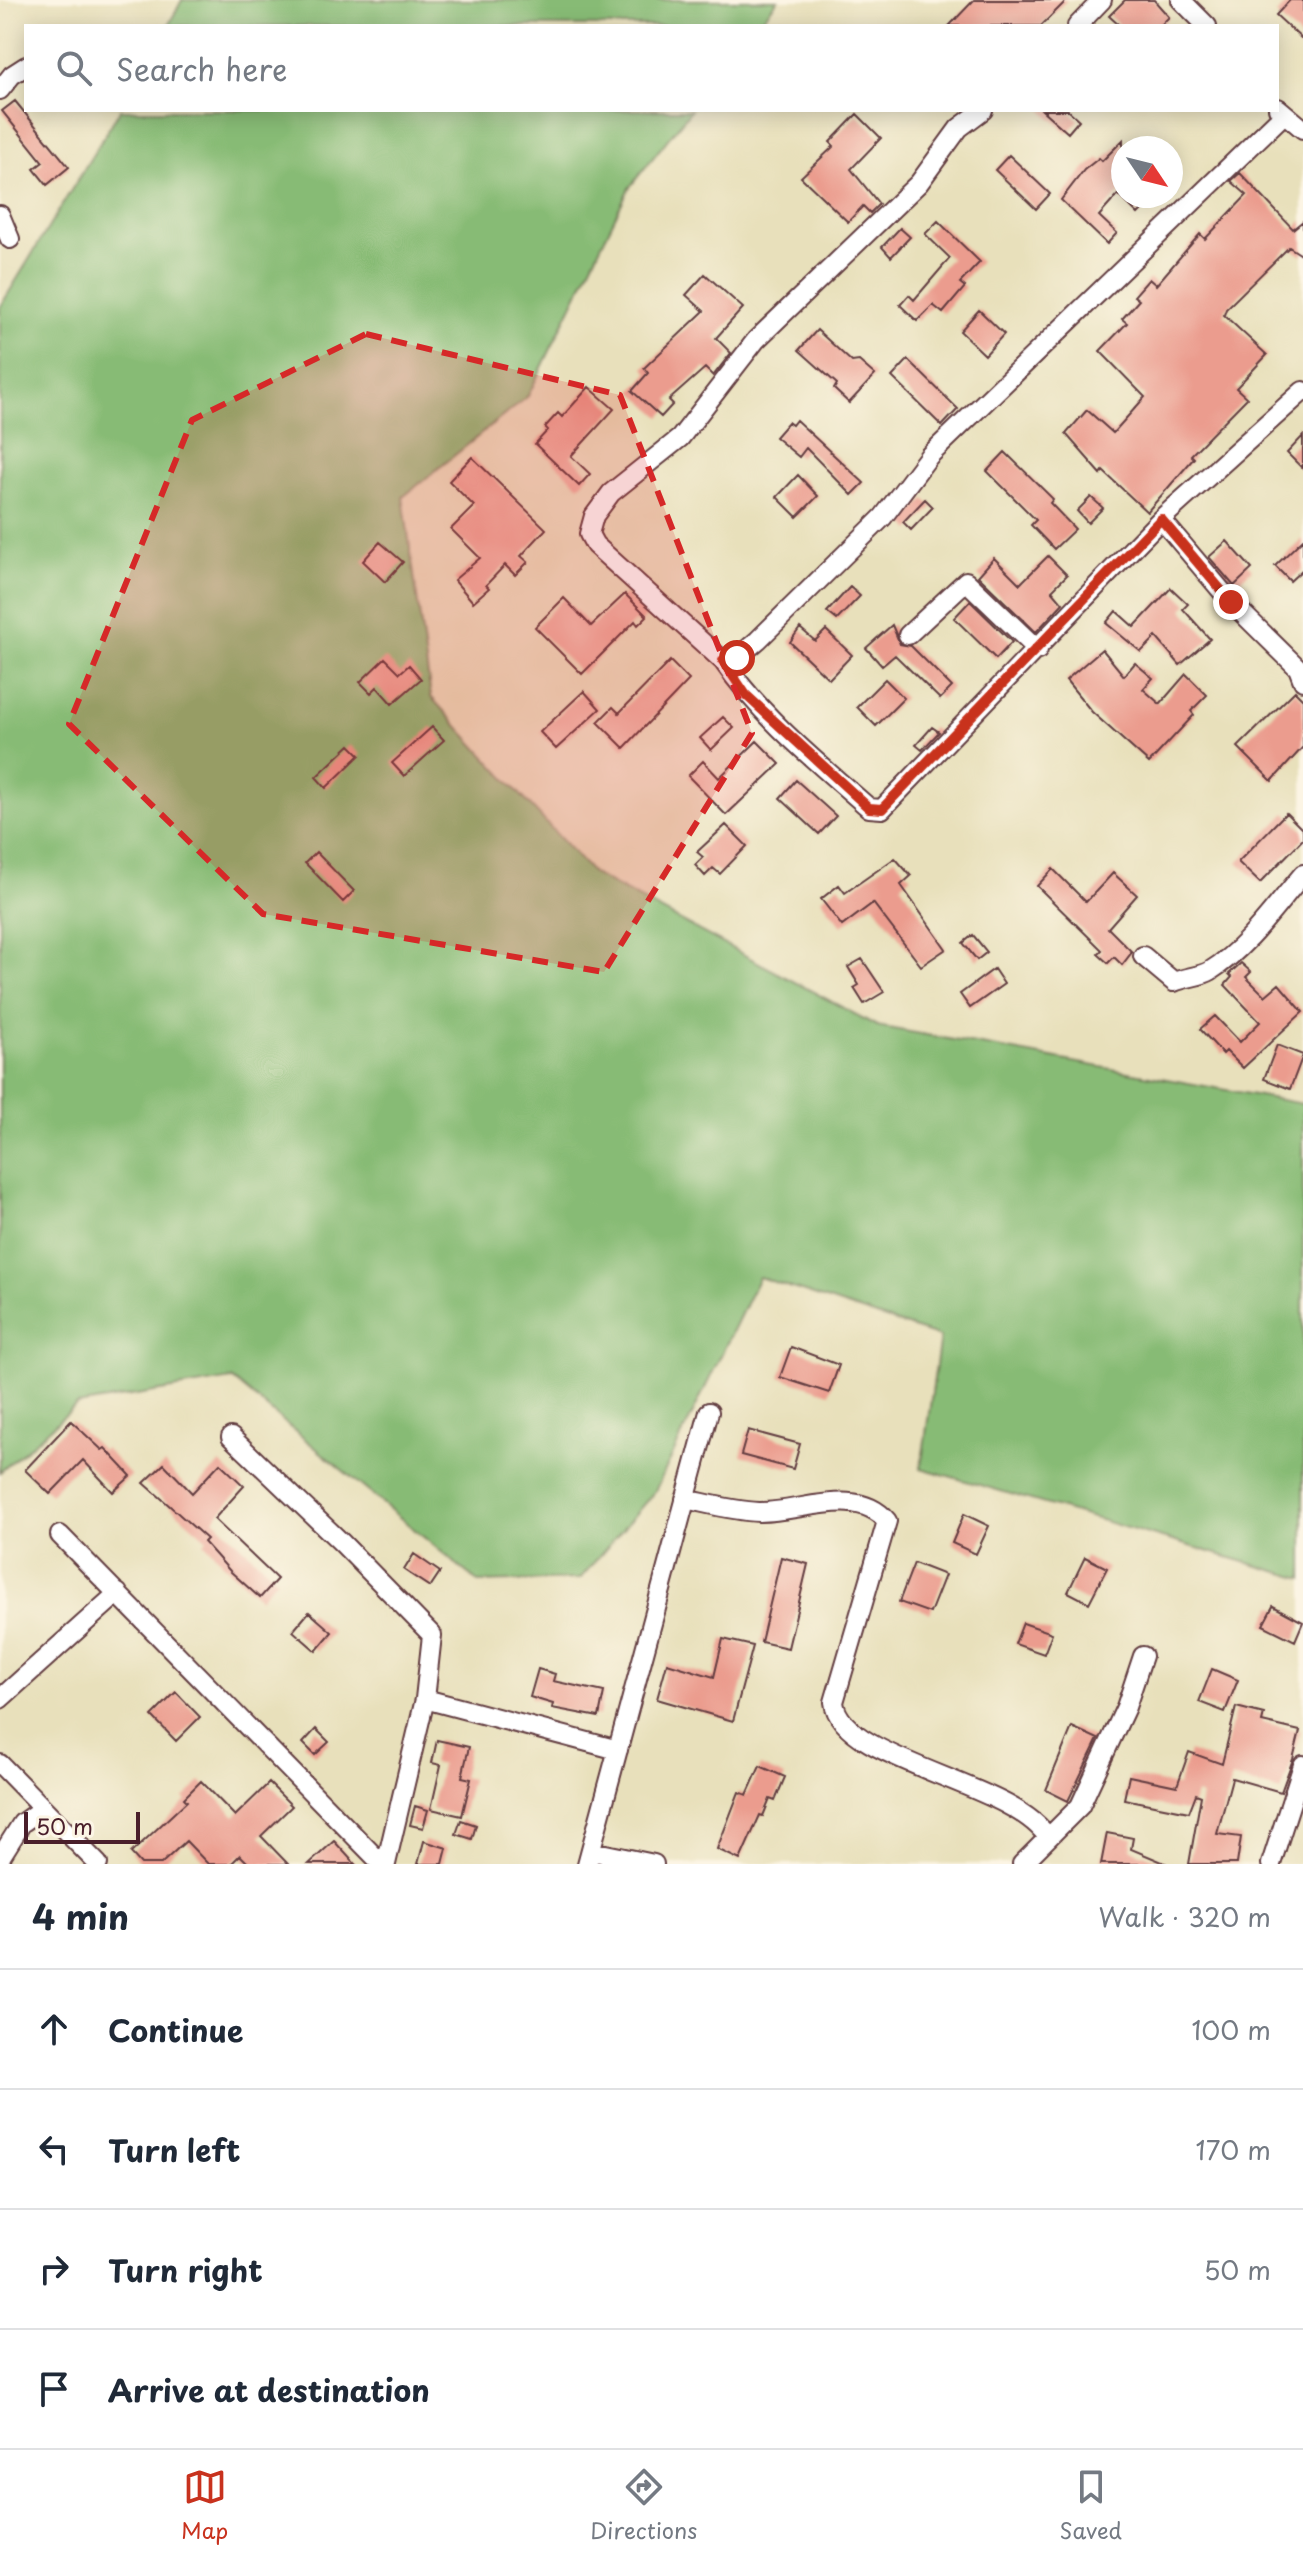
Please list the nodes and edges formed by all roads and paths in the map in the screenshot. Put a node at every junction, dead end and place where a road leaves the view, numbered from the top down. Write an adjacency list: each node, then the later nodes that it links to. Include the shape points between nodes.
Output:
1 (1102, 0): 3 (street)
2 (1181, 0): 4 (street)
3 (1079, 24)
4 (1205, 24)
5 (24, 67): 6 (street)
6 (0, 90)
7 (1281, 111): 9 (street); 16 (street, via 929,456 883,517 758,640 737,658)
8 (980, 112): 16 (street, via 959,128 919,183 756,340 680,438 611,493 594,516 589,534 595,545)
9 (1303, 129)
10 (0, 215): 11 (street)
11 (10, 239)
12 (1303, 391): 13 (street)
13 (1161, 519): 15 (street); 17 (street, via 1231,602 1298,668)
14 (908, 635): 15 (street, via 966,581)
15 (1038, 650): 16 (street, via 882,809 869,808 785,732 746,695)
16 (723, 661)
17 (1303, 681)
18 (1303, 874): 19 (street, via 1248,939 1211,971 1174,982)
19 (1143, 956)
20 (709, 1412): 22 (street)
21 (231, 1437): 27 (street, via 432,1635)
22 (685, 1499): 28 (street); 32 (street, via 755,1512 844,1502 867,1504 880,1512 887,1521 834,1702 835,1716 846,1728 899,1756 1028,1815)
23 (60, 1535): 24 (street)
24 (118, 1593): 26 (street); 36 (street)
25 (1143, 1656): 32 (street, via 1126,1707 1080,1806)
26 (0, 1699)
27 (425, 1699): 28 (street); 36 (street)
28 (618, 1750): 34 (street)
29 (0, 1764): 31 (street)
30 (1303, 1765): 39 (street)
31 (43, 1808): 33 (street, via 22,1823); 35 (street)
32 (1048, 1838): 38 (street)
33 (0, 1858)
34 (589, 1858): 37 (street)
35 (98, 1864)
36 (384, 1864)
37 (654, 1864)
38 (1022, 1864)
39 (1271, 1864)

